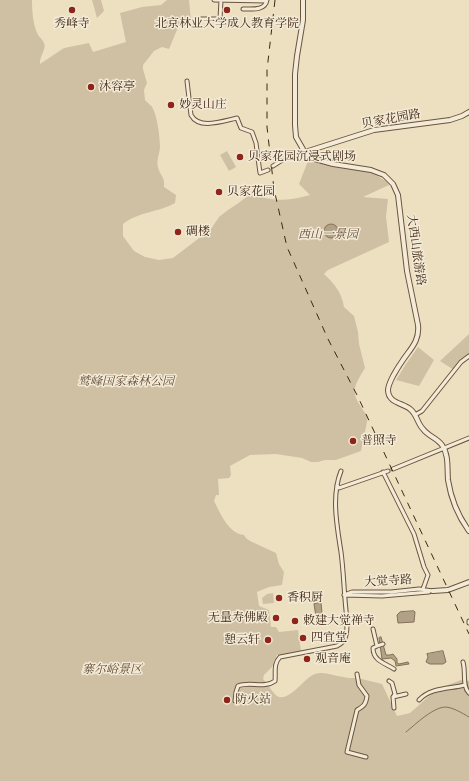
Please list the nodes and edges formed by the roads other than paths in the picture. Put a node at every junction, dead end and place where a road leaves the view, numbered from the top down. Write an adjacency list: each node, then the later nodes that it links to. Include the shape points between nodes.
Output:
1 (214, 0): 2 (street)
2 (220, 0): 3 (street); 6 (street, via 220,19)
3 (266, 0): 5 (street, via 266,4 259,8)
4 (304, 0): 9 (street, via 297,56 295,125 296,137)
5 (243, 9)
6 (200, 19)
7 (187, 81): 11 (street, via 191,115 194,119 204,123 237,118 241,128 249,131 254,138 260,173)
8 (469, 112): 9 (street, 贝家花园路, via 450,120 374,130)
9 (305, 152): 10 (street, 贝家花园路); 13 (street, 大西山旅游路, via 319,161 378,172 388,179 396,190 407,271 419,333 414,346 396,371 388,391 392,400 409,408)
10 (273, 166)
11 (268, 170)
12 (469, 356): 13 (street, via 461,362 422,411)
13 (415, 415): 15 (street, 大西山旅游路, via 423,430 438,440)
14 (469, 438): 15 (street)
15 (444, 448): 16 (street); 21 (street, via 452,500)
16 (393, 469)
17 (342, 471): 20 (street)
18 (388, 471): 19 (street)
19 (383, 472): 20 (street, via 339,488); 23 (street, via 414,534 428,575)
20 (337, 483): 25 (street, via 338,536)
21 (469, 531)
22 (469, 582): 24 (street, 大觉寺路, via 448,590)
23 (423, 589): 24 (street, 大觉寺路); 25 (street, 大觉寺路, via 352,592)
24 (433, 591): 25 (street, 大觉寺路, via 382,596)
25 (344, 595): 38 (street, via 347,631 341,644 280,657 276,661 275,681 270,685 238,686)
26 (374, 629): 28 (street)
27 (383, 644): 28 (street)
28 (377, 646): 30 (street, via 373,648 373,654 379,661)
29 (464, 662): 33 (street)
30 (394, 669)
31 (357, 674): 40 (street, via 359,685 367,696 363,707 357,710 347,752)
32 (389, 681): 36 (street, via 395,694)
33 (465, 686): 34 (street); 37 (street, via 432,690)
34 (469, 693)
35 (406, 694): 36 (street)
36 (393, 697): 39 (street)
37 (419, 700)
38 (235, 701)
39 (394, 708)
40 (366, 757)

